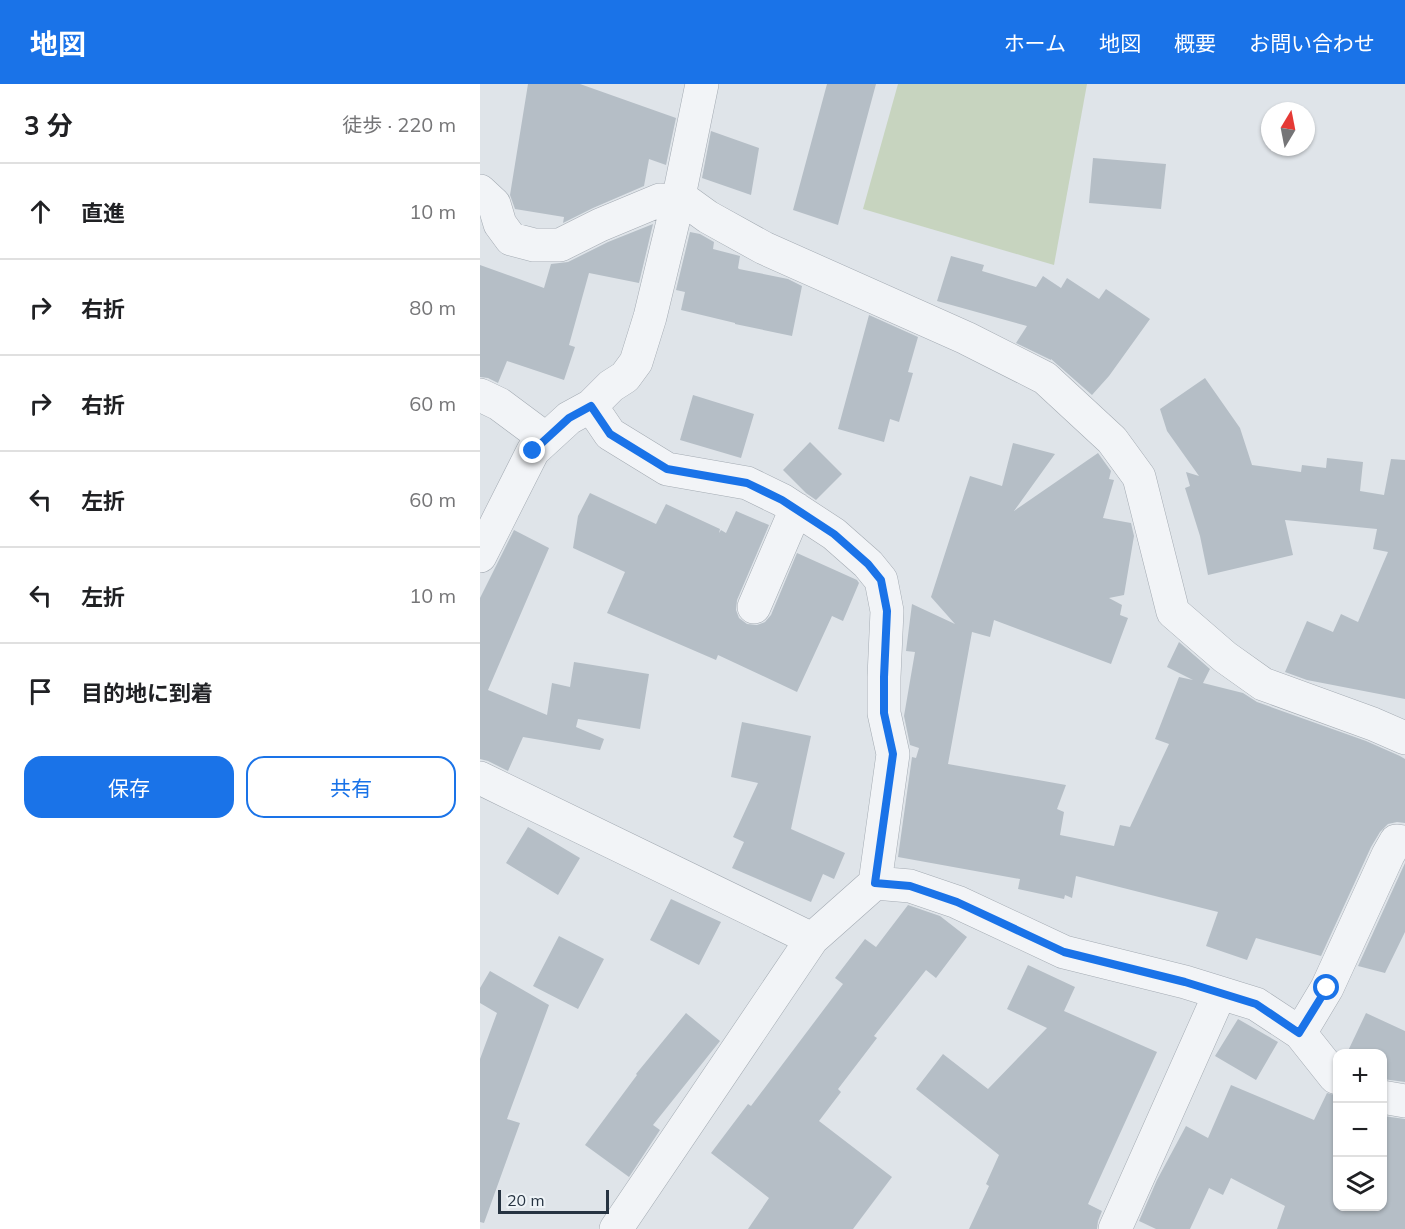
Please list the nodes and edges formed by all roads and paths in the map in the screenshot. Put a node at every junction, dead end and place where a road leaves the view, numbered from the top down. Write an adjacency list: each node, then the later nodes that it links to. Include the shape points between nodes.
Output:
1 (702, 84): 3 (street)
2 (480, 191): 3 (street, via 494,204 500,224 511,239 534,245 560,245 660,200)
3 (678, 199): 5 (street, via 636,362 625,377); 10 (street, via 764,248 966,338 1045,378 1112,440 1139,477 1173,612 1263,684)
4 (480, 395): 6 (street, via 499,404)
5 (591, 406): 6 (street, via 569,418); 7 (street, via 610,434 667,469 747,483)
6 (546, 439): 8 (street, via 533,451)
7 (796, 509): 9 (street); 13 (street, via 834,534 881,580 887,611 884,713 893,754)
8 (480, 556)
9 (754, 608)
10 (1405, 738)
11 (480, 778): 14 (street)
12 (1405, 842): 16 (street, via 1396,842 1388,855 1327,988)
13 (875, 883): 14 (street); 15 (street, via 910,886 957,902 1064,952)
14 (812, 939): 20 (street)
15 (1220, 993): 16 (street, via 1256,1004); 21 (street)
16 (1299, 1033): 17 (street)
17 (1333, 1075)
18 (1387, 1098): 19 (street)
19 (1405, 1101)
20 (616, 1229)
21 (1115, 1229)

